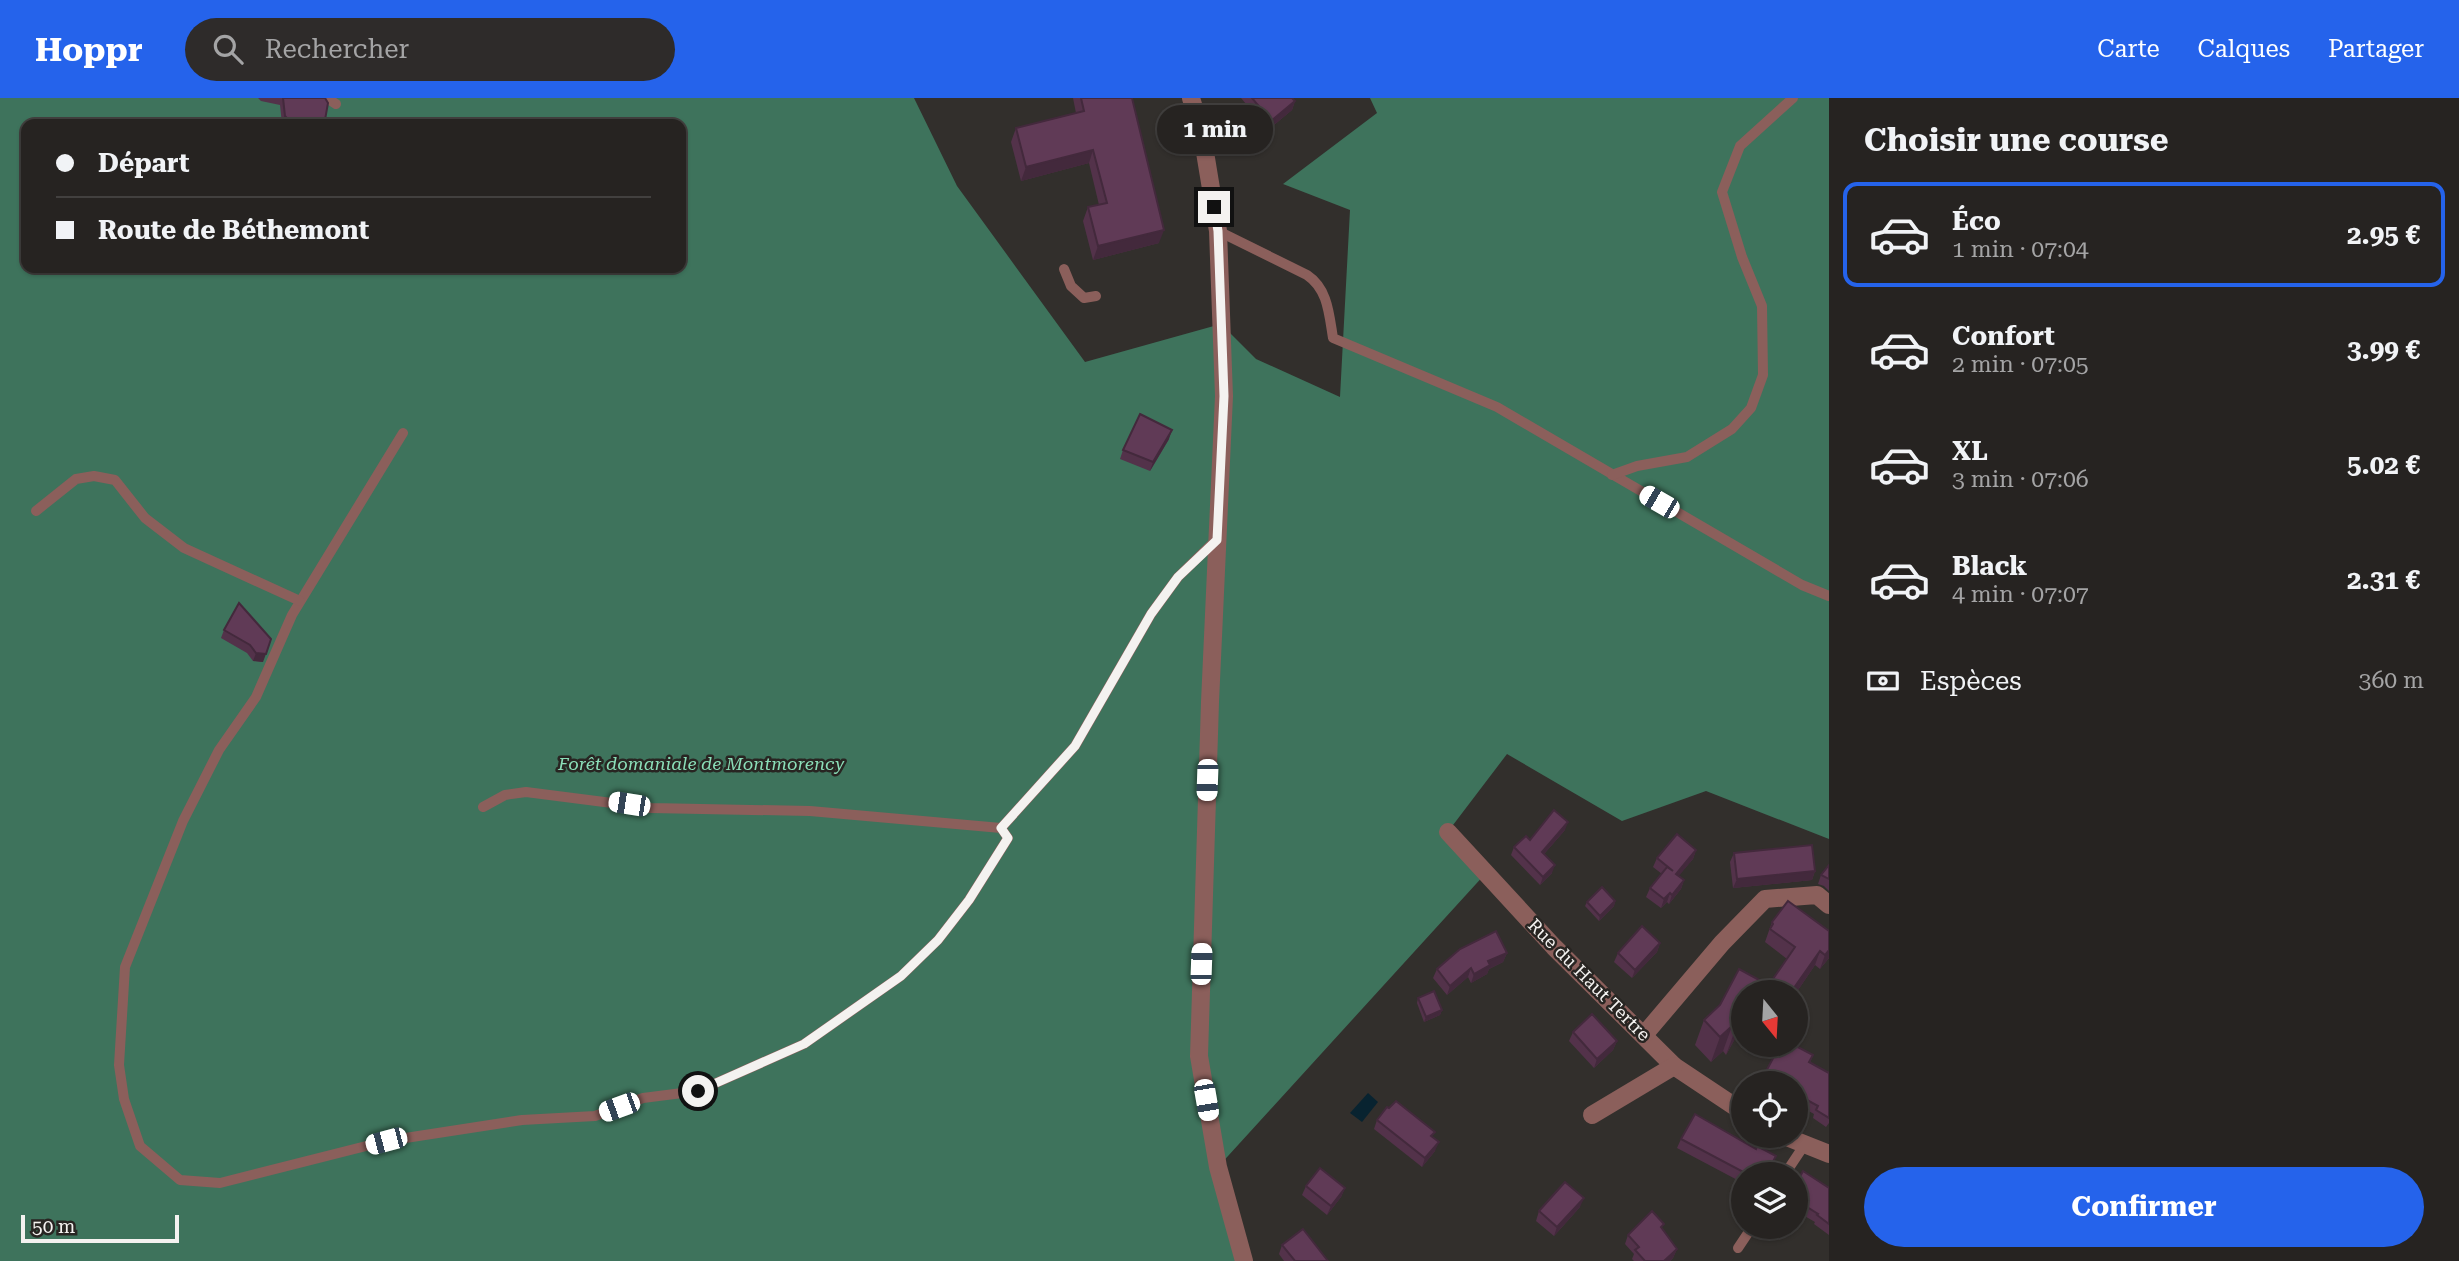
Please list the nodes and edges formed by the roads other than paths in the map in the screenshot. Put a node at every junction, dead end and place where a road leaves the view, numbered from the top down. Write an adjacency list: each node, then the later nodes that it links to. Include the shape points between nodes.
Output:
1 (1191, 98): 3 (street, via 1202,134)
2 (1793, 98): 7 (lane, via 1740,146 1722,192 1762,306 1763,374 1751,408 1732,429 1687,457)
3 (1218, 231): 7 (lane, via 1318,283 1333,338 1497,407); 9 (street, via 1224,396)
4 (1064, 269): 5 (lane, via 1077,293 1084,298)
5 (1096, 296)
6 (403, 433): 11 (lane)
7 (1612, 475): 10 (lane, via 1801,585)
8 (36, 511): 11 (lane, via 76,479 94,476 115,481 145,518 184,548)
9 (1217, 540): 13 (lane, via 1178,577 1151,614 1075,746); 24 (street, via 1199,1056 1218,1167)
10 (1829, 596)
11 (300, 601): 13 (lane, via 256,697 219,750 183,821 125,967 119,1065 124,1099 140,1146 180,1180 220,1184 386,1141 522,1120 596,1116 643,1098 698,1091 804,1044 901,976 938,940 969,900 1008,838)
12 (483, 807): 13 (lane, via 505,795 526,792 651,808 810,811)
13 (1001, 828)
14 (1448, 832): 16 (street, Rue du Haut Tertre, via 1554,947)
15 (1829, 905): 16 (street, via 1817,895 1765,900)
16 (1644, 1035): 17 (street, Rue du Haut Tertre)
17 (1674, 1066): 18 (street, Rue du Haut Tertre); 19 (street)
18 (1731, 1104)
19 (1592, 1115)
20 (1808, 1145): 21 (street)
21 (1829, 1154)
22 (1744, 1239): 23 (lane)
23 (1738, 1248)
24 (1244, 1261)

